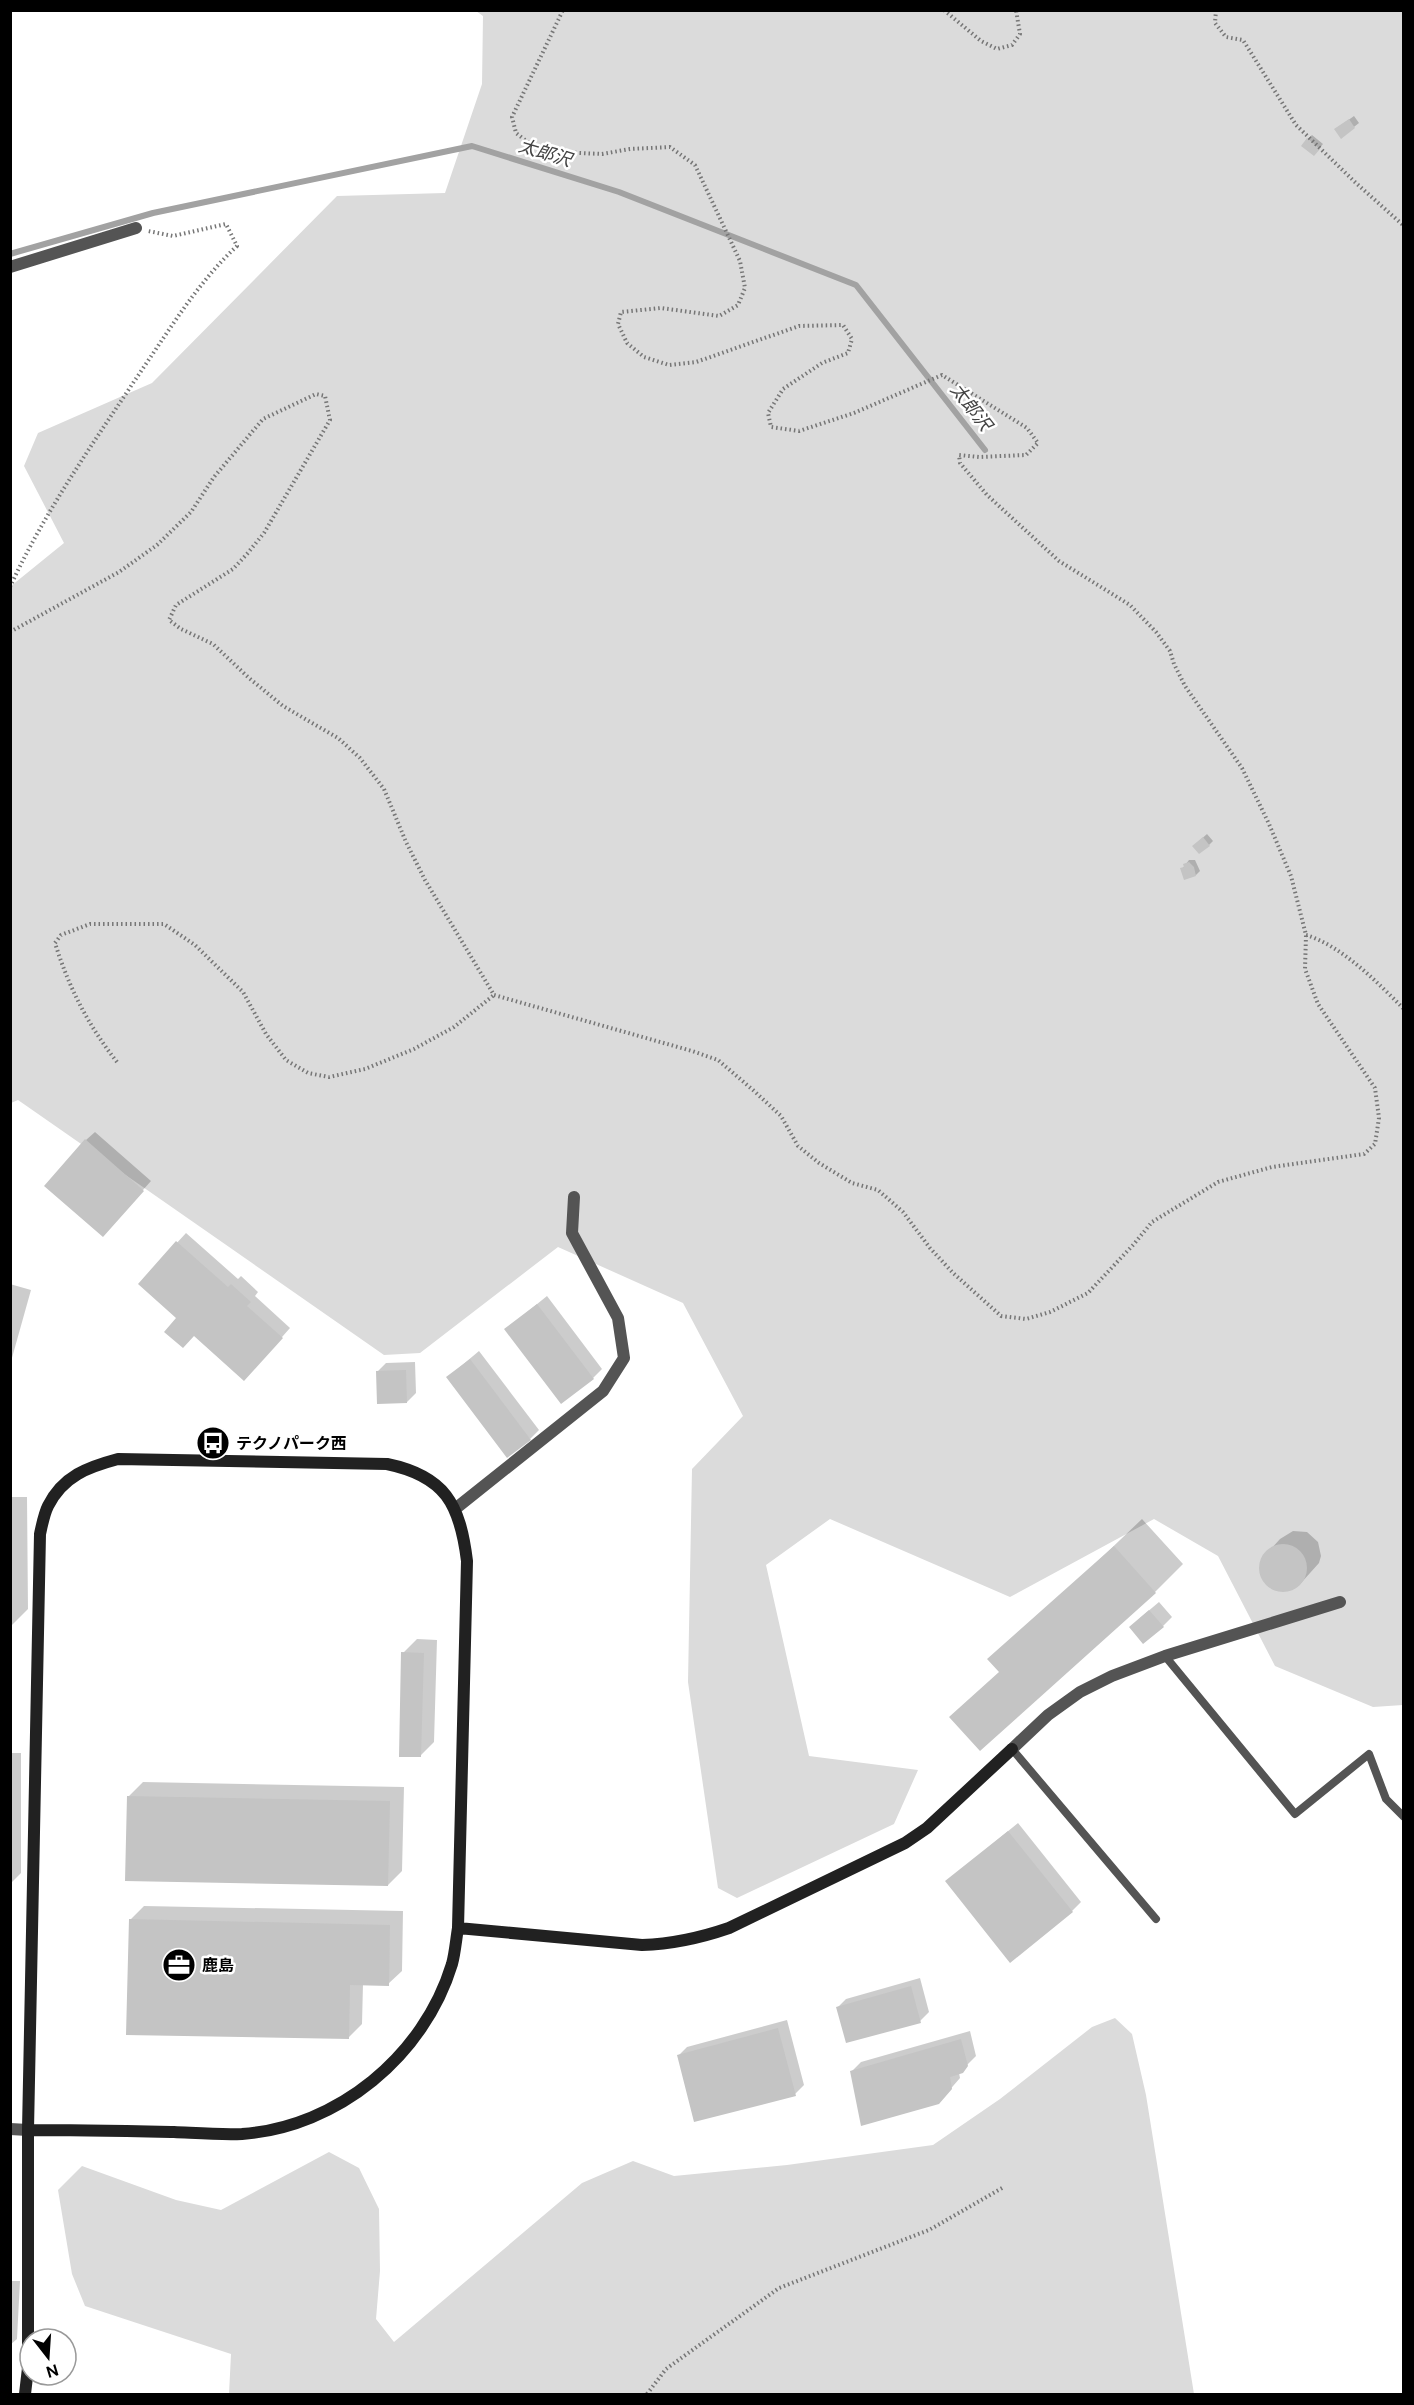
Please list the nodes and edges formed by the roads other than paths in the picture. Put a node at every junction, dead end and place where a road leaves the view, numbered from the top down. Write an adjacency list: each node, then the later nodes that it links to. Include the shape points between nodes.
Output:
1 (136, 228): 2 (street)
2 (10, 267)
3 (574, 1197): 4 (street, via 572,1233 618,1318 624,1358 603,1391)
4 (455, 1509): 10 (street, via 466,1561); 12 (street, via 427,1477 387,1464 118,1459 90,1466 65,1483 48,1506 40,1534)
5 (1340, 1602): 6 (street)
6 (1165, 1656): 7 (street, via 1080,1692); 8 (lane, via 1295,1814 1369,1754 1386,1798)
7 (1012, 1749): 9 (lane); 10 (street, via 927,1828 905,1843 729,1928 699,1938 669,1945 642,1945)
8 (1404, 1817)
9 (1156, 1919)
10 (458, 1928): 12 (street, via 452,1963 424,2025 378,2078 317,2116 242,2134)
11 (10, 2129): 12 (street)
12 (28, 2130): 13 (street)
13 (25, 2394)

